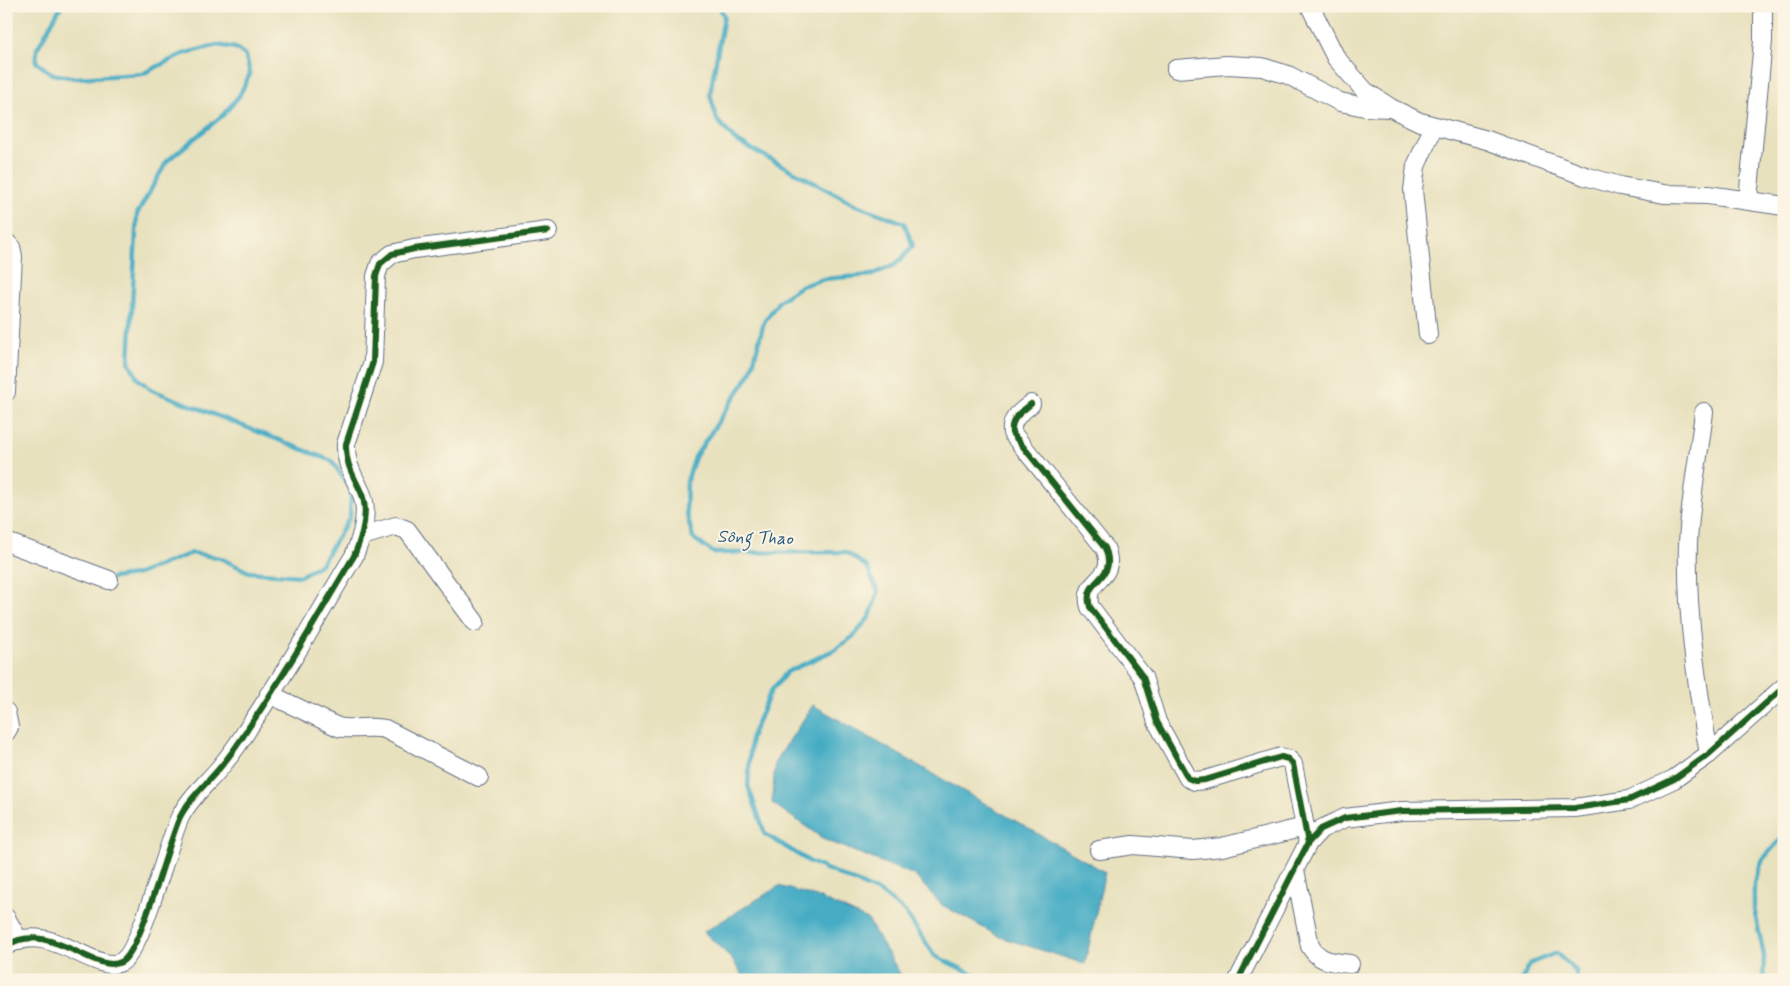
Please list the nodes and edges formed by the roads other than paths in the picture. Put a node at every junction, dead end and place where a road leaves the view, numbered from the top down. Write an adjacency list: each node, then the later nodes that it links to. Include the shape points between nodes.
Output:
1 (1310, 6): 4 (street, via 1336,58 1365,91)
2 (1763, 6): 6 (street, via 1763,40)
3 (1176, 69): 4 (street, via 1227,65 1262,67 1288,75 1340,102)
4 (1391, 108): 5 (street)
5 (1434, 126): 6 (street, via 1488,140 1620,186 1664,194 1708,194); 10 (street, via 1416,166 1413,190)
6 (1748, 200): 7 (street)
7 (1784, 206)
8 (548, 231): 15 (street, via 414,249 392,254 380,264 376,276 373,362 345,456 362,494)
9 (6, 242): 11 (street, via 13,256)
10 (1428, 335)
11 (8, 363): 12 (street)
12 (6, 392)
13 (1031, 404): 25 (street, via 1015,418 1012,433 1105,548 1109,558 1108,569 1089,590 1087,599 1143,677 1157,722 1188,778 1205,780 1280,757 1288,759 1293,764)
14 (1704, 412): 23 (street, via 1688,542 1688,596)
15 (362, 536): 18 (street, via 396,526 407,530); 20 (street, via 354,556)
16 (6, 542): 17 (street)
17 (109, 580)
18 (475, 622)
19 (1784, 687): 23 (street)
20 (269, 694): 24 (street, via 338,728 375,726 385,729); 29 (street, via 250,727 180,817 150,906 128,957 119,963 109,964 50,940 29,938)
21 (6, 712): 22 (street, via 10,727)
22 (6, 732)
23 (1710, 754): 25 (street, via 1674,779 1629,800 1575,808 1402,811 1344,818)
24 (478, 777)
25 (1306, 835): 26 (street, via 1193,850 1133,845); 27 (street)
26 (1099, 850)
27 (1295, 870): 30 (street, via 1310,946 1316,956); 31 (street)
28 (6, 918): 29 (street)
29 (12, 944)
30 (1350, 964)
31 (1238, 980)

